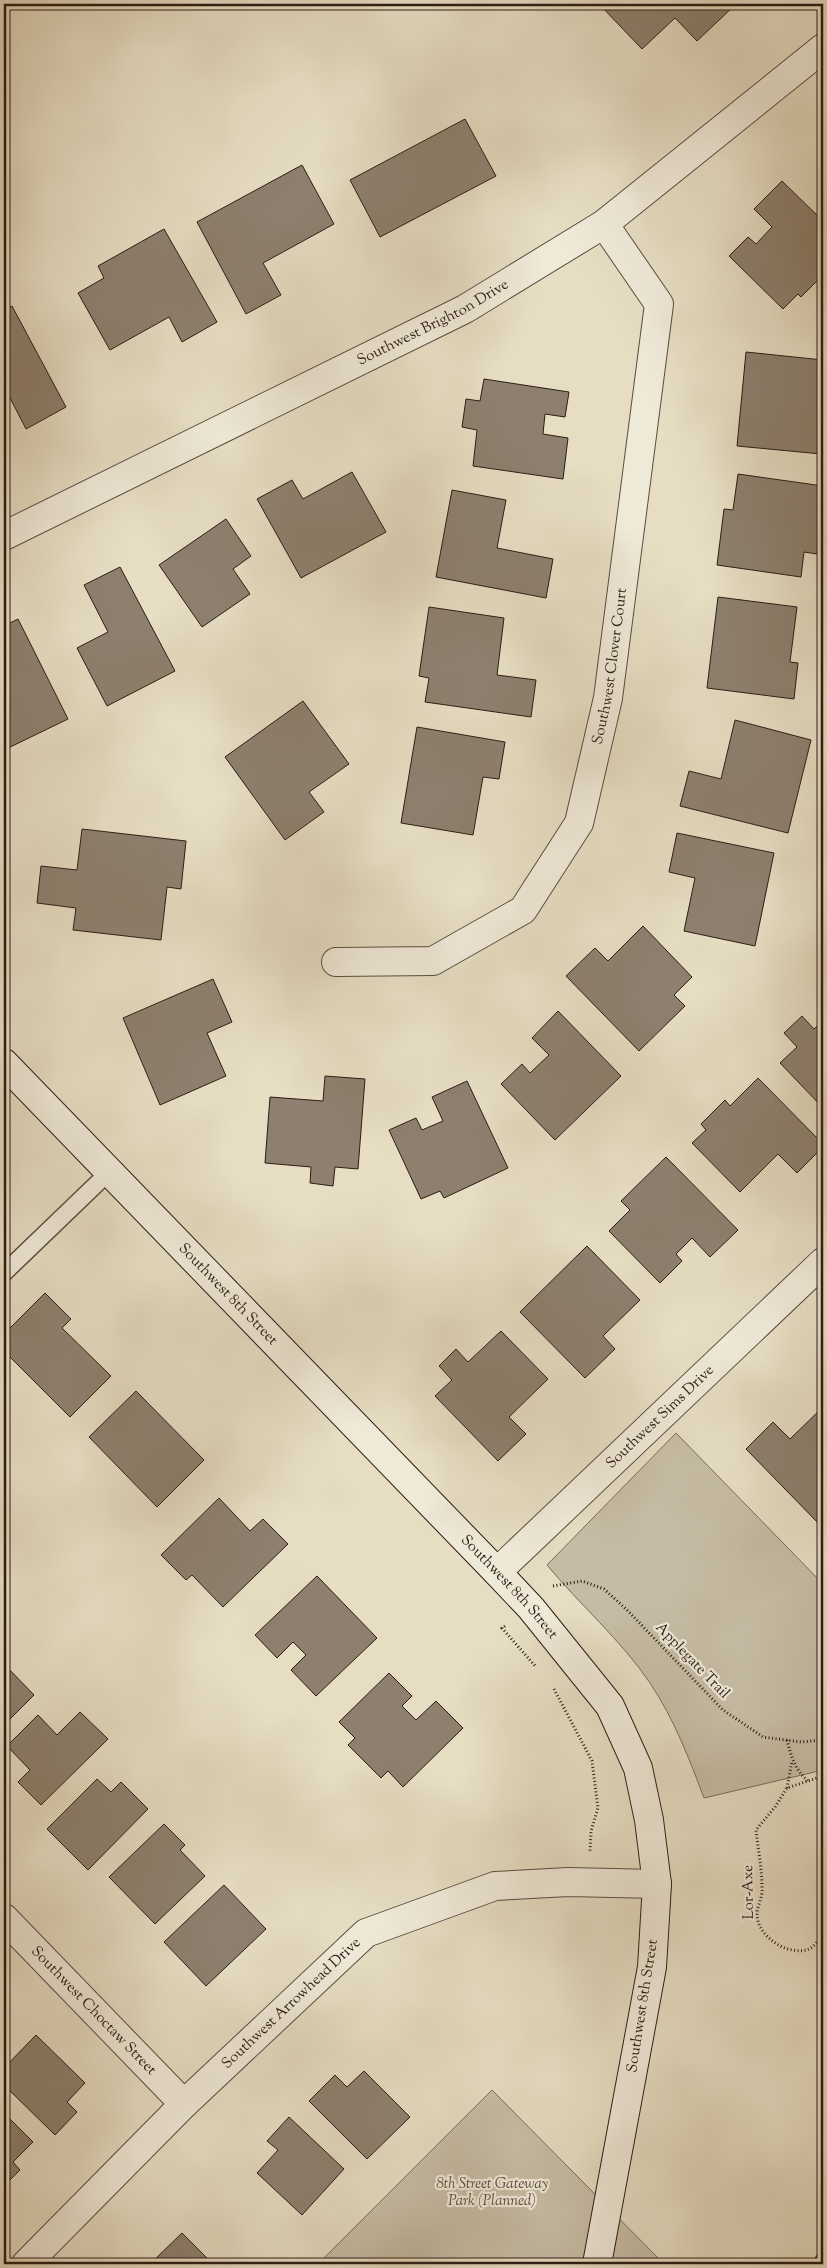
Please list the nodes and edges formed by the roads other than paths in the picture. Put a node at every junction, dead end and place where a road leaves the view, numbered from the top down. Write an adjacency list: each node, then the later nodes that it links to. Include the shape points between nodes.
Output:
1 (823, 48): 2 (street, Southwest Brighton Drive)
2 (604, 224): 3 (street, Southwest Brighton Drive, via 465,309); 4 (street, Southwest Clover Court, via 659,304 608,698 579,823 523,910 433,961)
3 (4, 536)
4 (336, 962)
5 (4, 1064): 6 (street, Southwest 8th Street)
6 (109, 1172): 8 (lane); 9 (street, Southwest 8th Street)
7 (823, 1262): 9 (street, Southwest Sims Drive)
8 (4, 1273)
9 (497, 1572): 10 (street, Southwest 8th Street, via 531,1608 610,1706 638,1768)
10 (658, 1884): 12 (street, Southwest Arrowhead Drive, via 496,1886 366,1933); 14 (street, Southwest 8th Street, via 652,1967)
11 (4, 1918): 12 (street, Southwest Choctaw Street)
12 (184, 2104): 13 (street, Southwest Arrowhead Drive)
13 (26, 2264)
14 (597, 2264)

